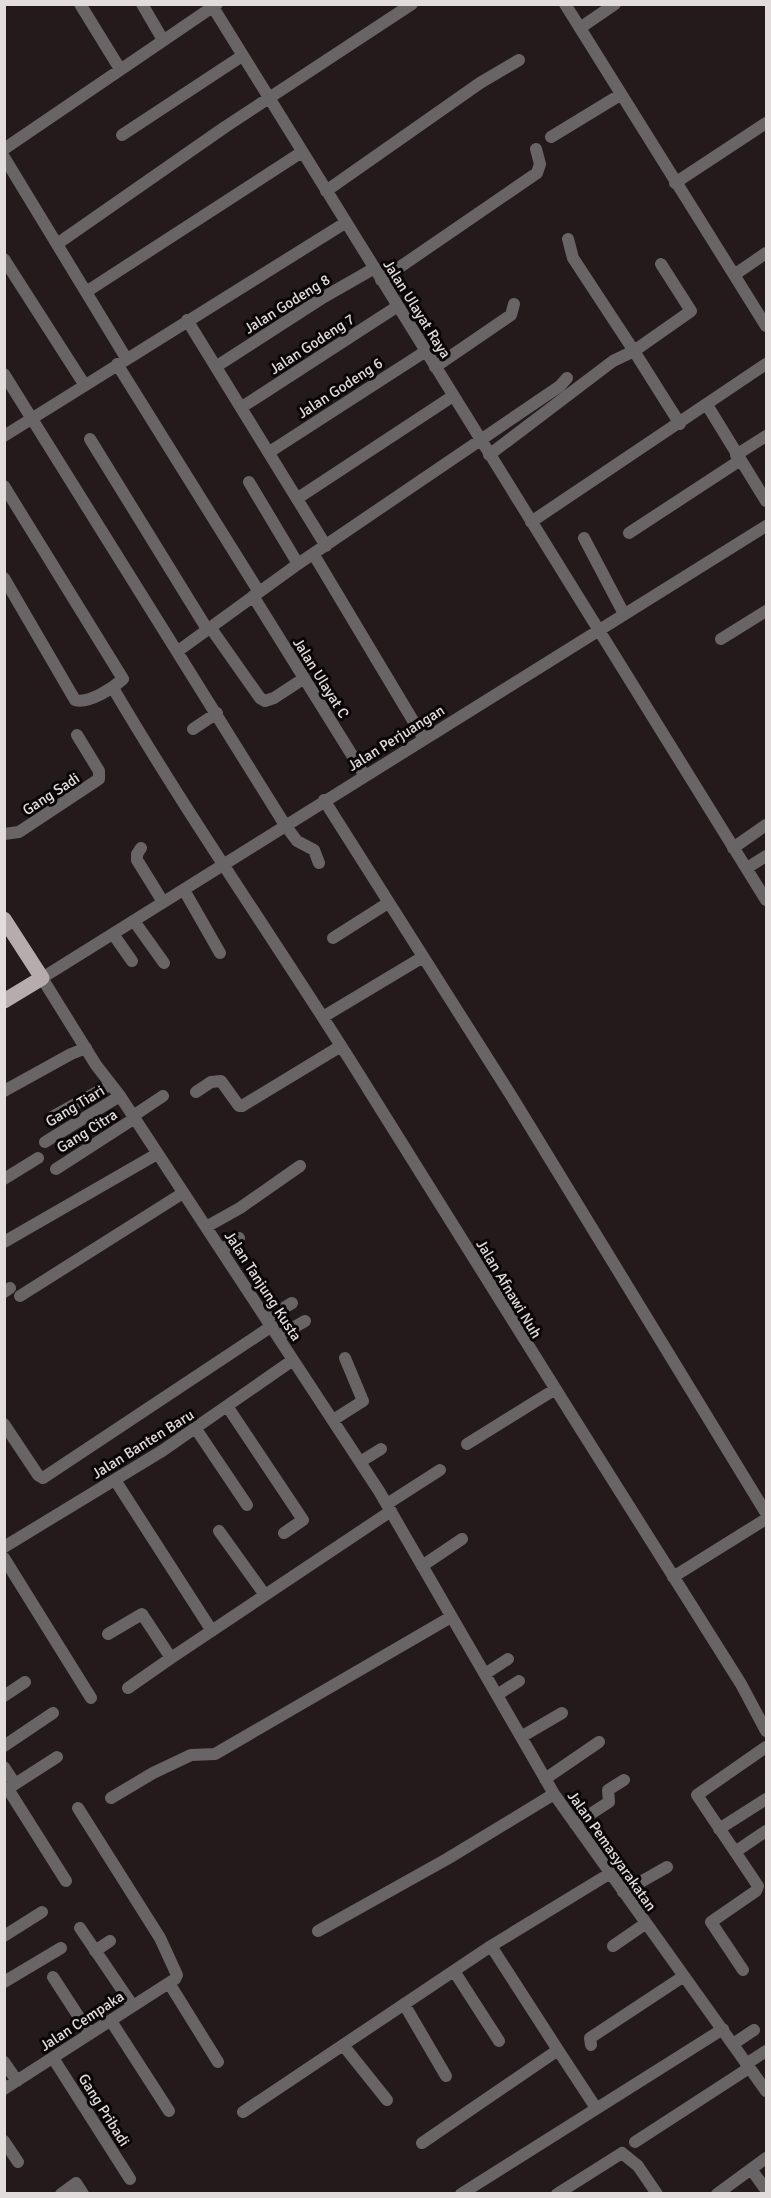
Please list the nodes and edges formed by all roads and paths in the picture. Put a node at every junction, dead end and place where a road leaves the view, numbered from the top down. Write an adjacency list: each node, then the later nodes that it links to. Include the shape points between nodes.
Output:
1 (80, 4): 11 (street)
2 (142, 4): 8 (street)
3 (412, 4): 13 (street)
4 (565, 4): 7 (street)
5 (615, 4): 7 (street)
6 (213, 5): 8 (street); 9 (street, Jalan Ulayat Raya)
7 (580, 28): 12 (street)
8 (163, 40): 11 (street)
9 (242, 56): 13 (street, Jalan Ulayat Raya); 15 (street)
10 (519, 60): 22 (street)
11 (120, 69): 17 (street)
12 (620, 95): 16 (street); 21 (street)
13 (269, 100): 19 (street, Jalan Ulayat Raya); 25 (street)
14 (766, 123): 21 (street)
15 (122, 135)
16 (551, 137)
17 (4, 149)
18 (536, 149): 29 (street, Jalan Godeng 8, via 540,164 537,173)
19 (302, 152): 22 (street, Jalan Ulayat Raya); 31 (street)
20 (4, 157): 25 (street, Jalan Ulayat C)
21 (675, 183): 30 (street)
22 (326, 191): 23 (street, Jalan Ulayat Raya)
23 (345, 223): 29 (street, Jalan Ulayat Raya); 34 (street)
24 (568, 239): 37 (street, via 573,258)
25 (57, 244): 31 (street, Jalan Ulayat C)
26 (766, 253): 30 (street)
27 (4, 259): 44 (street)
28 (661, 264): 37 (street, via 692,311)
29 (377, 274): 33 (street, Jalan Ulayat Raya); 40 (street, Jalan Godeng 8, via 324,297)
30 (734, 275): 35 (street)
31 (86, 292): 38 (street, Jalan Ulayat C)
32 (514, 304): 41 (street, via 511,315)
33 (398, 306): 36 (street, Jalan Ulayat Raya); 47 (street, Jalan Godeng 7)
34 (187, 320): 38 (street); 40 (street)
35 (766, 326)
36 (426, 351): 41 (street, Jalan Ulayat Raya); 54 (street, Jalan Godeng 6)
37 (634, 351): 49 (street); 55 (street, via 613,361)
38 (122, 361): 44 (street); 69 (street, Jalan Ulayat C)
39 (766, 364): 46 (street)
40 (217, 366): 47 (street)
41 (435, 367): 45 (street, Jalan Ulayat Raya)
42 (4, 374): 48 (street)
43 (567, 378): 53 (street)
44 (84, 384): 48 (street)
45 (453, 396): 53 (street, Jalan Ulayat Raya); 59 (street)
46 (707, 405): 49 (street); 56 (street)
47 (242, 407): 54 (street)
48 (33, 418): 50 (street); 75 (street)
49 (680, 424): 61 (street)
50 (4, 436)
51 (766, 436): 56 (street)
52 (90, 439): 72 (street)
53 (480, 440): 55 (street, Jalan Ulayat Raya); 65 (street)
54 (270, 451): 59 (street)
55 (489, 455): 61 (street, Jalan Ulayat Raya)
56 (737, 458): 60 (street); 62 (street)
57 (249, 482): 67 (street)
58 (4, 486): 77 (street, via 122,673 123,679)
59 (298, 498): 65 (street)
60 (766, 501)
61 (531, 522): 73 (street, Jalan Ulayat Raya)
62 (628, 533)
63 (764, 533): 71 (street, Jalan Perjuangan)
64 (584, 538): 71 (street)
65 (326, 546): 66 (street)
66 (314, 555): 67 (street); 81 (street)
67 (298, 564): 69 (street)
68 (4, 578): 77 (street, via 75,700 82,701)
69 (256, 594): 72 (street); 76 (street, Jalan Ulayat C)
70 (766, 611): 74 (street)
71 (624, 614): 73 (street, Jalan Perjuangan)
72 (209, 628): 75 (street); 76 (street, via 265,701)
73 (598, 629): 81 (street, Jalan Perjuangan); 88 (street, Jalan Ulayat Raya)
74 (721, 639)
75 (178, 651): 78 (street)
76 (303, 679): 82 (street, Jalan Ulayat C)
77 (113, 688): 91 (street, Jalan Afnawi Nuh)
78 (217, 713): 79 (street); 84 (street)
79 (193, 729)
80 (77, 735): 86 (street, Gang Sadi, via 99,771 99,779 19,832)
81 (424, 739): 82 (street, Jalan Perjuangan)
82 (364, 776): 83 (street, Jalan Perjuangan)
83 (324, 800): 84 (street, Jalan Perjuangan); 96 (street)
84 (285, 825): 90 (street, via 297,841 314,850); 91 (street, Jalan Perjuangan)
85 (766, 825): 88 (street)
86 (4, 834)
87 (141, 848): 95 (street, via 137,860)
88 (733, 848): 92 (street, Jalan Ulayat Raya)
89 (766, 856): 92 (street)
90 (319, 863)
91 (222, 865): 93 (street, Jalan Perjuangan); 107 (street, Jalan Afnawi Nuh)
92 (747, 868): 94 (street, Jalan Ulayat Raya)
93 (184, 890): 95 (street, Jalan Perjuangan); 101 (street)
94 (766, 900)
95 (163, 902): 98 (street, Jalan Perjuangan)
96 (388, 903): 100 (street); 102 (street)
97 (4, 919): 105 (main road)
98 (134, 921): 99 (street, Jalan Perjuangan); 104 (street)
99 (113, 934): 103 (street); 105 (street, Jalan Perjuangan)
100 (333, 938)
101 (220, 953)
102 (423, 957): 107 (street); 146 (street)
103 (132, 961)
104 (164, 963)
105 (42, 978): 106 (main road); 109 (street, Jalan Tanjung Kusta)
106 (4, 1001)
107 (323, 1017): 108 (street, Jalan Afnawi Nuh)
108 (341, 1046): 112 (street, via 242,1106 221,1081); 134 (street, Jalan Afnawi Nuh)
109 (86, 1048): 110 (street, Jalan Tanjung Kusta); 111 (street)
110 (110, 1085): 113 (street, Jalan Tanjung Kusta); 115 (street)
111 (6, 1086)
112 (196, 1092)
113 (120, 1096): 116 (street, Jalan Tanjung Kusta); 117 (street, Gang Tiari)
114 (163, 1096): 116 (street, Gang Citra)
115 (52, 1117)
116 (134, 1117): 118 (street, Jalan Tanjung Kusta); 121 (street, Gang Citra)
117 (45, 1142)
118 (157, 1154): 123 (street, Jalan Tanjung Kusta); 126 (street)
119 (38, 1158): 122 (street)
120 (300, 1166): 124 (street)
121 (56, 1169)
122 (4, 1179)
123 (183, 1193): 124 (street, Jalan Tanjung Kusta); 128 (street)
124 (206, 1227): 127 (street, Jalan Tanjung Kusta)
125 (239, 1238): 127 (street)
126 (4, 1242)
127 (221, 1250): 131 (street, Jalan Tanjung Kusta)
128 (12, 1292)
129 (292, 1303): 131 (street)
130 (304, 1321): 131 (street)
131 (273, 1327): 133 (street, Jalan Tanjung Kusta); 137 (street, via 43,1478)
132 (345, 1358): 136 (street, via 363,1401)
133 (293, 1360): 135 (street, Jalan Banten Baru); 136 (street, Jalan Tanjung Kusta)
134 (554, 1390): 139 (street); 154 (street, Jalan Afnawi Nuh)
135 (227, 1406): 138 (street, Jalan Banten Baru); 149 (street, via 306,1518)
136 (333, 1420): 141 (street, Jalan Tanjung Kusta)
137 (4, 1424)
138 (196, 1429): 143 (street, Jalan Banten Baru); 144 (street)
139 (467, 1444)
140 (381, 1449): 141 (street)
141 (360, 1462): 145 (street, Jalan Tanjung Kusta)
142 (440, 1470): 145 (street)
143 (115, 1480): 151 (street, Jalan Banten Baru); 157 (street)
144 (247, 1505)
145 (389, 1508): 153 (street, Jalan Tanjung Kusta); 155 (street)
146 (766, 1513)
147 (766, 1519): 154 (street)
148 (219, 1531): 155 (street)
149 (284, 1533)
150 (462, 1539): 153 (street)
151 (4, 1547)
152 (4, 1558): 167 (street)
153 (422, 1566): 156 (street, Jalan Tanjung Kusta)
154 (674, 1577): 170 (street, Jalan Afnawi Nuh)
155 (265, 1595): 157 (street)
156 (451, 1617): 161 (street, Jalan Pemasyarakatan); 181 (street, via 215,1754 191,1755)
157 (212, 1631): 159 (street)
158 (108, 1634): 159 (street, via 142,1614)
159 (171, 1658): 164 (street)
160 (508, 1659): 161 (street)
161 (485, 1674): 165 (street, Jalan Pemasyarakatan)
162 (519, 1681): 165 (street)
163 (25, 1682): 166 (street)
164 (128, 1688)
165 (497, 1695): 171 (street, Jalan Pemasyarakatan)
166 (4, 1696)
167 (91, 1698)
168 (53, 1713): 173 (street)
169 (562, 1713): 171 (street)
170 (766, 1731)
171 (521, 1737): 177 (street, Jalan Pemasyarakatan)
172 (600, 1742): 177 (street)
173 (4, 1746)
174 (766, 1747): 185 (street, via 698,1792)
175 (57, 1757): 179 (street)
176 (4, 1767): 179 (street)
177 (545, 1779): 180 (street, Jalan Pemasyarakatan)
178 (624, 1780): 184 (street, via 608,1790 609,1802)
179 (9, 1788): 190 (street)
180 (554, 1794): 184 (street, Jalan Pemasyarakatan); 195 (street)
181 (111, 1798)
182 (766, 1799): 185 (street)
183 (78, 1808): 206 (street, via 160,1938 175,1967)
184 (575, 1824): 189 (street, Jalan Pemasyarakatan)
185 (719, 1829): 187 (street)
186 (766, 1831): 187 (street)
187 (735, 1851): 202 (street, via 758,1886 711,1923)
188 (667, 1867): 191 (street)
189 (609, 1874): 191 (street, Jalan Pemasyarakatan); 198 (street)
190 (66, 1881)
191 (623, 1892): 193 (street, Jalan Pemasyarakatan)
192 (42, 1912): 196 (street)
193 (645, 1924): 199 (street); 204 (street, Jalan Pemasyarakatan)
194 (80, 1928): 201 (street)
195 (318, 1931)
196 (4, 1936)
197 (110, 1941): 201 (street)
198 (490, 1946): 203 (street); 218 (street)
199 (613, 1946)
200 (61, 1948): 207 (street)
201 (95, 1951): 209 (street)
202 (743, 1970)
203 (454, 1971): 208 (street); 214 (street)
204 (684, 1976): 211 (street, Jalan Pemasyarakatan); 217 (street, via 590,2038)
205 (53, 1977): 213 (street)
206 (172, 1981): 209 (street, Jalan Cempaka); 222 (street)
207 (4, 1983)
208 (404, 2004): 216 (street); 224 (street)
209 (133, 2006): 210 (street, Jalan Cempaka)
210 (111, 2021): 213 (street, Jalan Cempaka); 230 (street)
211 (723, 2029): 215 (street, Jalan Pemasyarakatan); 229 (street)
212 (754, 2030): 215 (street)
213 (90, 2034): 220 (street, Jalan Cempaka)
214 (499, 2041)
215 (733, 2044): 223 (street, Jalan Pemasyarakatan)
216 (344, 2045): 228 (street); 231 (street)
217 (591, 2045)
218 (558, 2050): 229 (street); 234 (street)
219 (766, 2051): 223 (street)
220 (53, 2058): 225 (street, Jalan Cempaka); 238 (street, Gang Pribadi)
221 (4, 2062): 225 (street)
222 (218, 2062)
223 (748, 2066): 227 (street, Jalan Pemasyarakatan); 233 (street)
224 (446, 2076)
225 (17, 2081): 226 (street, Jalan Cempaka)
226 (4, 2089)
227 (766, 2091)
228 (387, 2100)
229 (596, 2108): 243 (street)
230 (169, 2111)
231 (243, 2112)
232 (4, 2141): 236 (street)
233 (635, 2142)
234 (422, 2143)
235 (766, 2158): 237 (street)
236 (18, 2162)
237 (751, 2169): 240 (street); 246 (street)
238 (130, 2180)
239 (654, 2190): 244 (street, via 638,2166 622,2153); 245 (street)
240 (766, 2190)
241 (61, 2193): 242 (street, via 76,2183)
242 (83, 2193)
243 (461, 2193)
244 (557, 2193)
245 (639, 2193)
246 (717, 2193)

